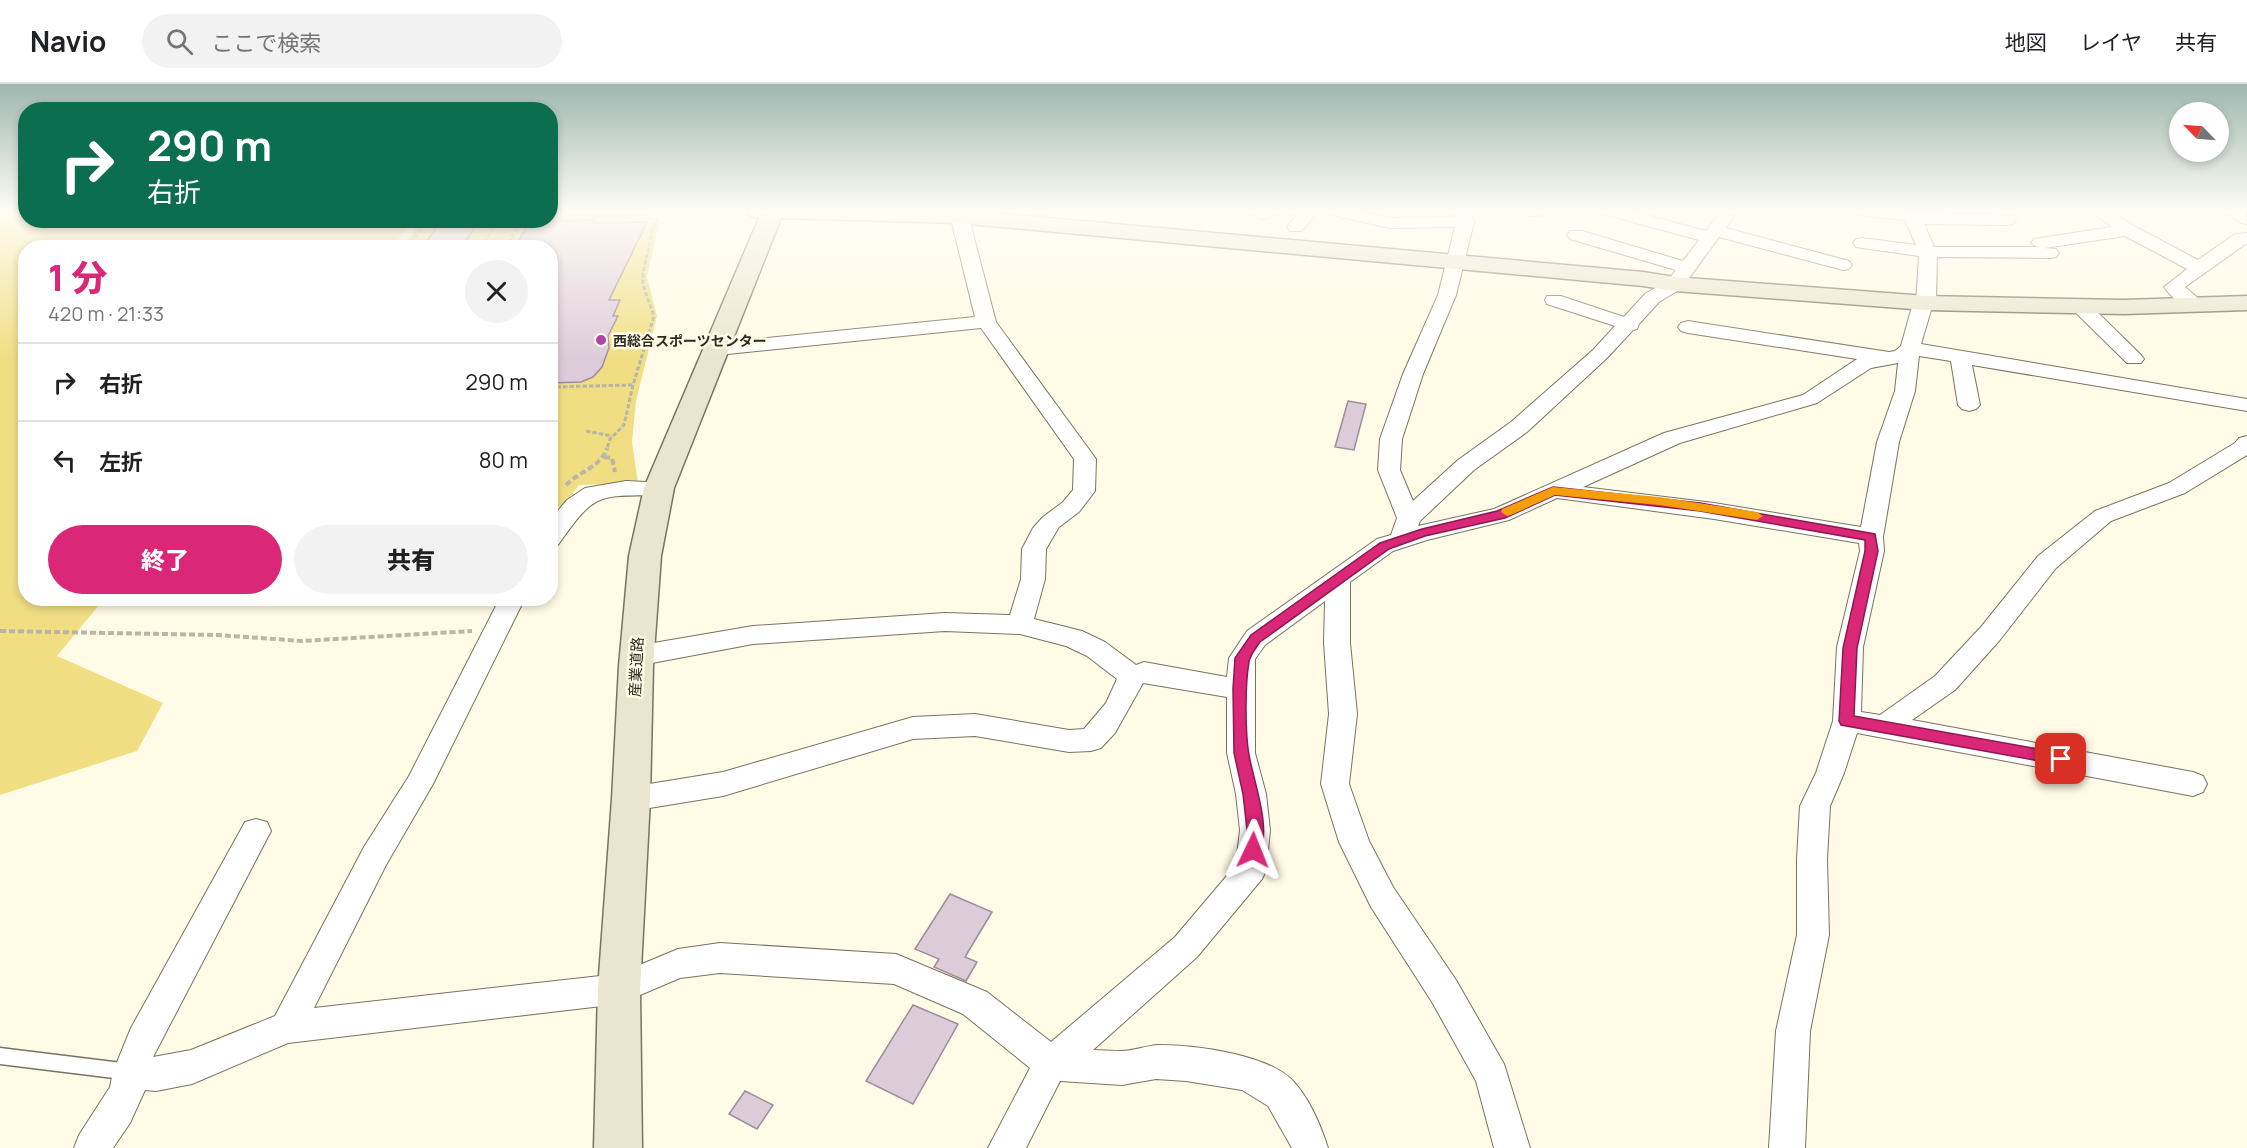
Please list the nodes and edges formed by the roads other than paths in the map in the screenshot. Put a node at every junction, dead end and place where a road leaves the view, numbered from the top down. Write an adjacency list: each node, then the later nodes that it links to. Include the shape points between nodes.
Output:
1 (753, 261): 23 (street, 産業道路)
2 (972, 261): 19 (street)
3 (1441, 261): 10 (street)
4 (1642, 261): 13 (street)
5 (1692, 261): 13 (street)
6 (1825, 261): 11 (street)
7 (1928, 261): 15 (street)
8 (2185, 261): 12 (street)
9 (2212, 261): 12 (street)
10 (1455, 262): 13 (street, via 1643,279); 33 (street, via 1447,295 1413,374 1391,439 1389,470)
11 (1843, 265)
12 (2201, 269): 17 (street, via 2173,287)
13 (1681, 276): 15 (street); 20 (street, via 1652,298)
14 (1554, 300): 20 (street)
15 (1926, 303): 18 (street); 22 (street)
16 (2247, 303): 17 (street)
17 (2196, 305): 18 (street)
18 (2080, 306): 26 (street)
19 (986, 322): 23 (street); 37 (street, via 1085,459 1084,491 1051,522 1034,549 1033,579)
20 (1630, 325): 33 (street, via 1519,427 1466,465)
21 (1688, 327): 24 (street)
22 (1910, 348): 24 (street, via 1902,356); 25 (street); 34 (street, via 1905,391 1888,442)
23 (718, 349): 30 (street, 産業道路)
24 (1886, 358): 31 (street, via 1865,363 1810,399 1672,438)
25 (1961, 358): 27 (street); 28 (street)
26 (2134, 359)
27 (1969, 405)
28 (2247, 405)
29 (2247, 443): 42 (street, via 2177,488 2103,516 2047,562 1945,683)
30 (659, 488): 32 (street, via 609,489 589,495 573,506); 38 (street, 産業道路, via 645,556)
31 (1553, 491): 33 (street, via 1501,515); 34 (street, via 1659,501)
32 (558, 528)
33 (1405, 528): 35 (street)
34 (1871, 537): 41 (street, via 1872,551 1850,648)
35 (1338, 579): 40 (street, via 1256,638 1242,658); 55 (street, via 1337,643 1343,714 1335,784 1354,842 1382,897 1444,991 1492,1076)
36 (509, 606): 47 (street, via 419,784 375,856)
37 (1020, 625): 38 (street, via 945,622 753,635); 39 (street, via 1073,638 1096,649)
38 (636, 656): 44 (street, 産業道路)
39 (1132, 676): 40 (street, via 1144,672); 44 (street, via 1119,708 1091,741 975,726 913,728 723,784)
40 (1240, 689): 49 (street, via 1241,753 1255,830 1251,870 1186,947)
41 (1847, 721): 42 (street); 56 (street, via 1815,806 1813,934 1793,1031)
42 (1884, 726): 43 (street)
43 (2193, 784)
44 (631, 800): 46 (street, 産業道路)
45 (256, 831): 50 (street, via 143,1040)
46 (619, 989): 47 (street); 49 (street, via 678,964 720,958 896,969 975,1003); 52 (street, 産業道路)
47 (287, 1027): 50 (street, via 192,1066 156,1074)
48 (0, 1056): 50 (lane)
49 (1051, 1064): 53 (street); 54 (street, via 1122,1068 1156,1062 1242,1073 1281,1094)
50 (130, 1072): 51 (street, via 127,1091)
51 (92, 1148)
52 (618, 1148)
53 (1006, 1148)
54 (1310, 1148)
55 (1512, 1148)
56 (1787, 1148)

